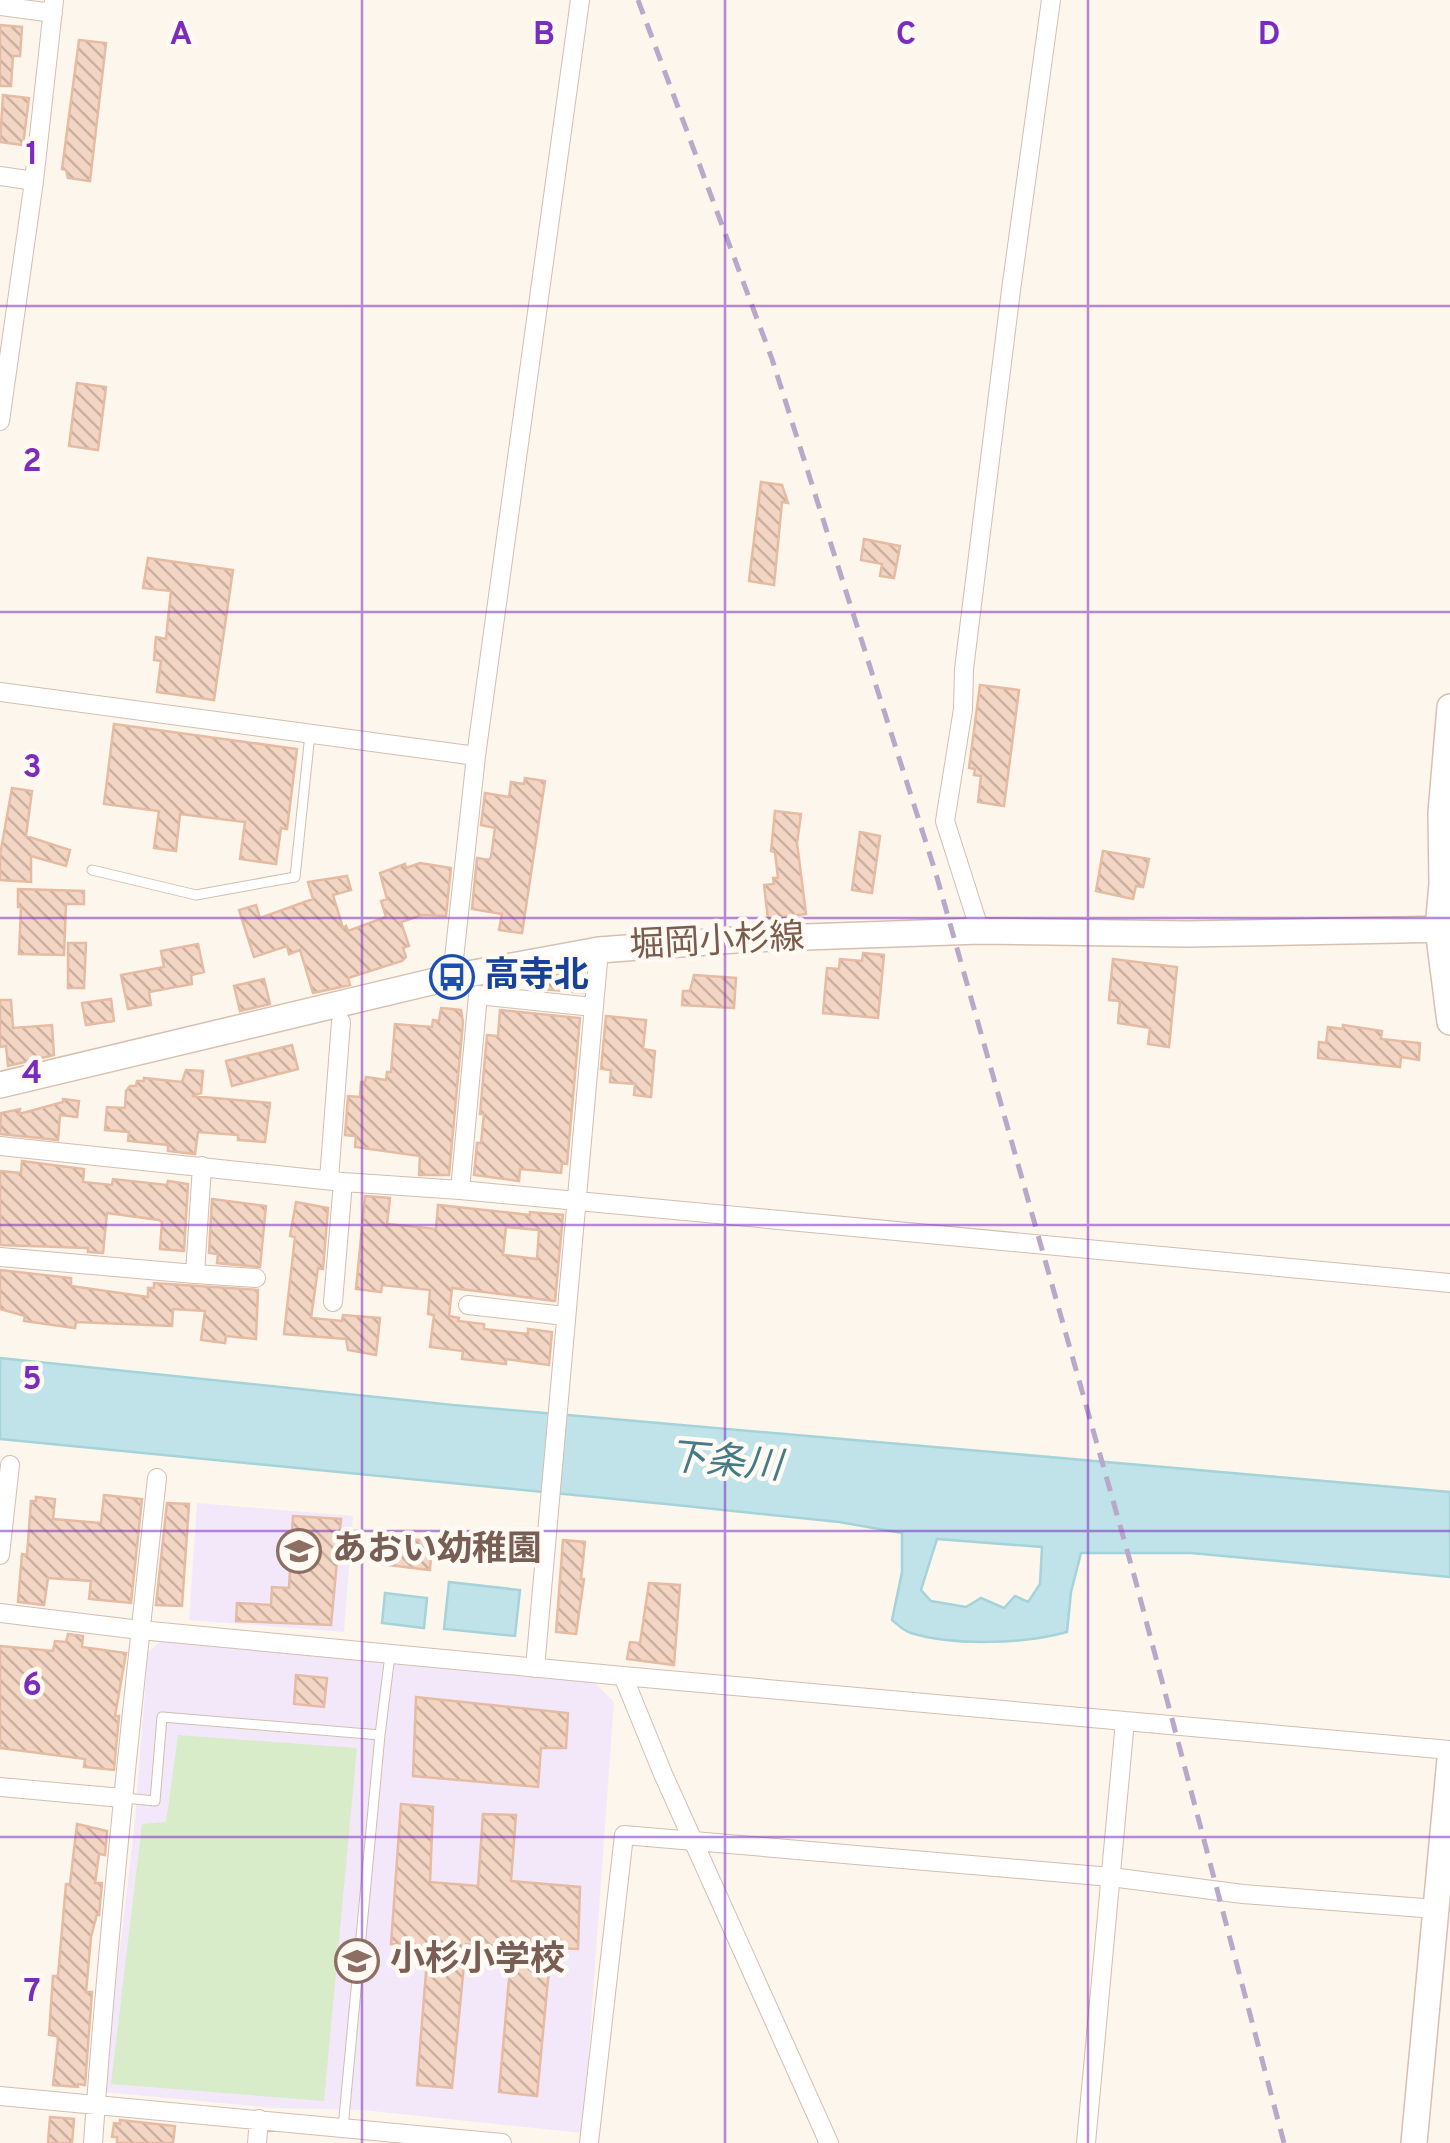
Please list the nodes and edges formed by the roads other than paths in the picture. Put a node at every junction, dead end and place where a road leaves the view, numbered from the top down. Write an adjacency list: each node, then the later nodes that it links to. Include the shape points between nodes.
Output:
1 (580, 0): 12 (street)
2 (1051, 0): 15 (street, via 945,821)
3 (0, 6): 4 (street)
4 (53, 7): 6 (street)
5 (0, 176): 6 (street)
6 (34, 181): 7 (street)
7 (5, 345): 8 (street)
8 (0, 421)
9 (0, 692): 11 (street)
10 (1450, 706): 14 (main road, via 1442,813)
11 (310, 734): 12 (street); 13 (lane, via 295,877 196,895)
12 (476, 756): 17 (street)
13 (92, 870)
14 (1444, 930): 15 (main road, 堀岡小杉線); 20 (main road)
15 (980, 931): 16 (main road, 堀岡小杉線)
16 (599, 950): 17 (main road, 堀岡小杉線); 18 (street)
17 (452, 977): 21 (main road, 堀岡小杉線)
18 (593, 1007): 25 (street, via 478,995); 26 (street)
19 (341, 1022): 24 (street)
20 (1450, 1022)
21 (0, 1085)
22 (0, 1146): 23 (street)
23 (202, 1166): 24 (street); 28 (street)
24 (336, 1181): 25 (street); 31 (street)
25 (460, 1190): 26 (street)
26 (576, 1201): 30 (street); 33 (street)
27 (0, 1257): 28 (street)
28 (195, 1274): 29 (street)
29 (256, 1278)
30 (1450, 1283)
31 (333, 1302)
32 (468, 1305): 33 (street)
33 (564, 1316): 41 (street)
34 (10, 1465): 36 (street)
35 (157, 1478): 39 (street)
36 (4, 1494): 37 (street)
37 (0, 1556)
38 (0, 1613): 39 (street)
39 (140, 1630): 40 (street); 48 (street)
40 (391, 1652): 41 (street); 44 (lane)
41 (535, 1668): 42 (street)
42 (623, 1676): 43 (street); 49 (street)
43 (1125, 1721): 45 (street); 50 (street)
44 (380, 1735): 48 (lane, via 162,1716 154,1802); 55 (lane)
45 (1450, 1750)
46 (1450, 1759): 51 (main road)
47 (0, 1787): 48 (street)
48 (122, 1798): 53 (street)
49 (694, 1840): 50 (street); 60 (street, via 624,1835); 61 (street)
50 (1111, 1877): 51 (street); 62 (street)
51 (1436, 1909): 63 (main road)
52 (0, 2096): 53 (street)
53 (93, 2104): 54 (street); 57 (street)
54 (259, 2119): 55 (street); 58 (street)
55 (343, 2128): 56 (street)
56 (426, 2139): 59 (street)
57 (93, 2143)
58 (257, 2143)
59 (502, 2143)
60 (589, 2143)
61 (829, 2143)
62 (1086, 2143)
63 (1414, 2143)

